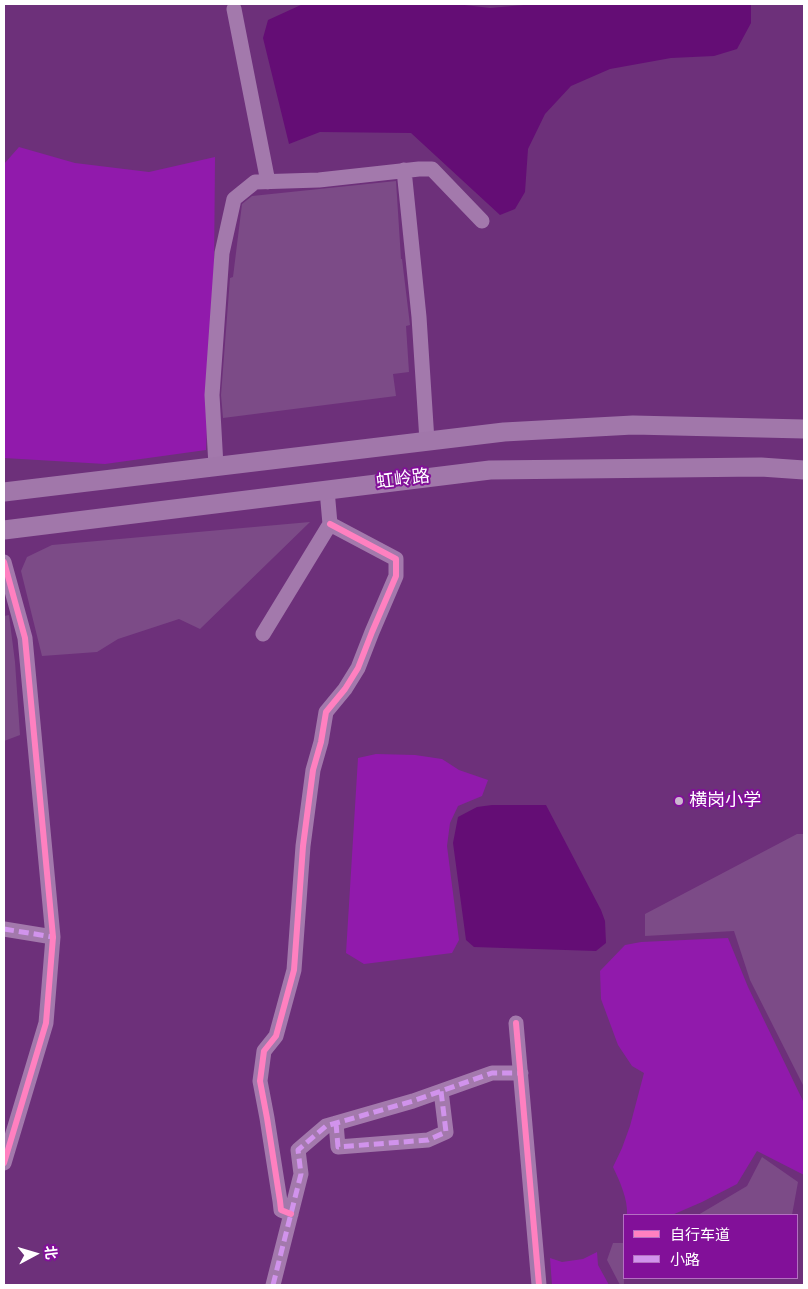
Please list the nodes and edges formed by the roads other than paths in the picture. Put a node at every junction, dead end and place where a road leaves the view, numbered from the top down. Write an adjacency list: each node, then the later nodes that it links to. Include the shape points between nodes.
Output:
1 (234, 9): 3 (street)
2 (404, 170): 3 (street); 4 (street, via 432,169); 6 (street, via 419,317)
3 (268, 182): 7 (street, via 256,182 234,199 222,253 212,395)
4 (482, 221)
5 (804, 429): 6 (main road, 虹岭路, via 633,425 504,432)
6 (427, 442): 7 (main road, 虹岭路)
7 (216, 466): 10 (main road, 虹岭路)
8 (804, 470): 9 (main road, 虹岭路, via 761,467 490,470)
9 (327, 490): 11 (street); 12 (main road, 虹岭路)
10 (4, 492)
11 (330, 524): 14 (street); 22 (street, via 396,559 396,576 358,668 326,712 313,770 303,846 294,970 276,1036 264,1051 260,1081 276,1182 281,1210)
12 (4, 530)
13 (4, 562): 16 (street, via 26,638)
14 (263, 634)
15 (4, 929): 16 (street)
16 (53, 937): 21 (street, via 46,1023)
17 (516, 1023): 18 (street)
18 (521, 1073): 19 (street, via 492,1073); 24 (street)
19 (442, 1091): 20 (street); 20 (street, via 446,1132 428,1140 338,1147)
20 (336, 1123): 22 (street, via 326,1126 298,1150 301,1174)
21 (4, 1162)
22 (291, 1214): 23 (street)
23 (273, 1285)
24 (539, 1285)

